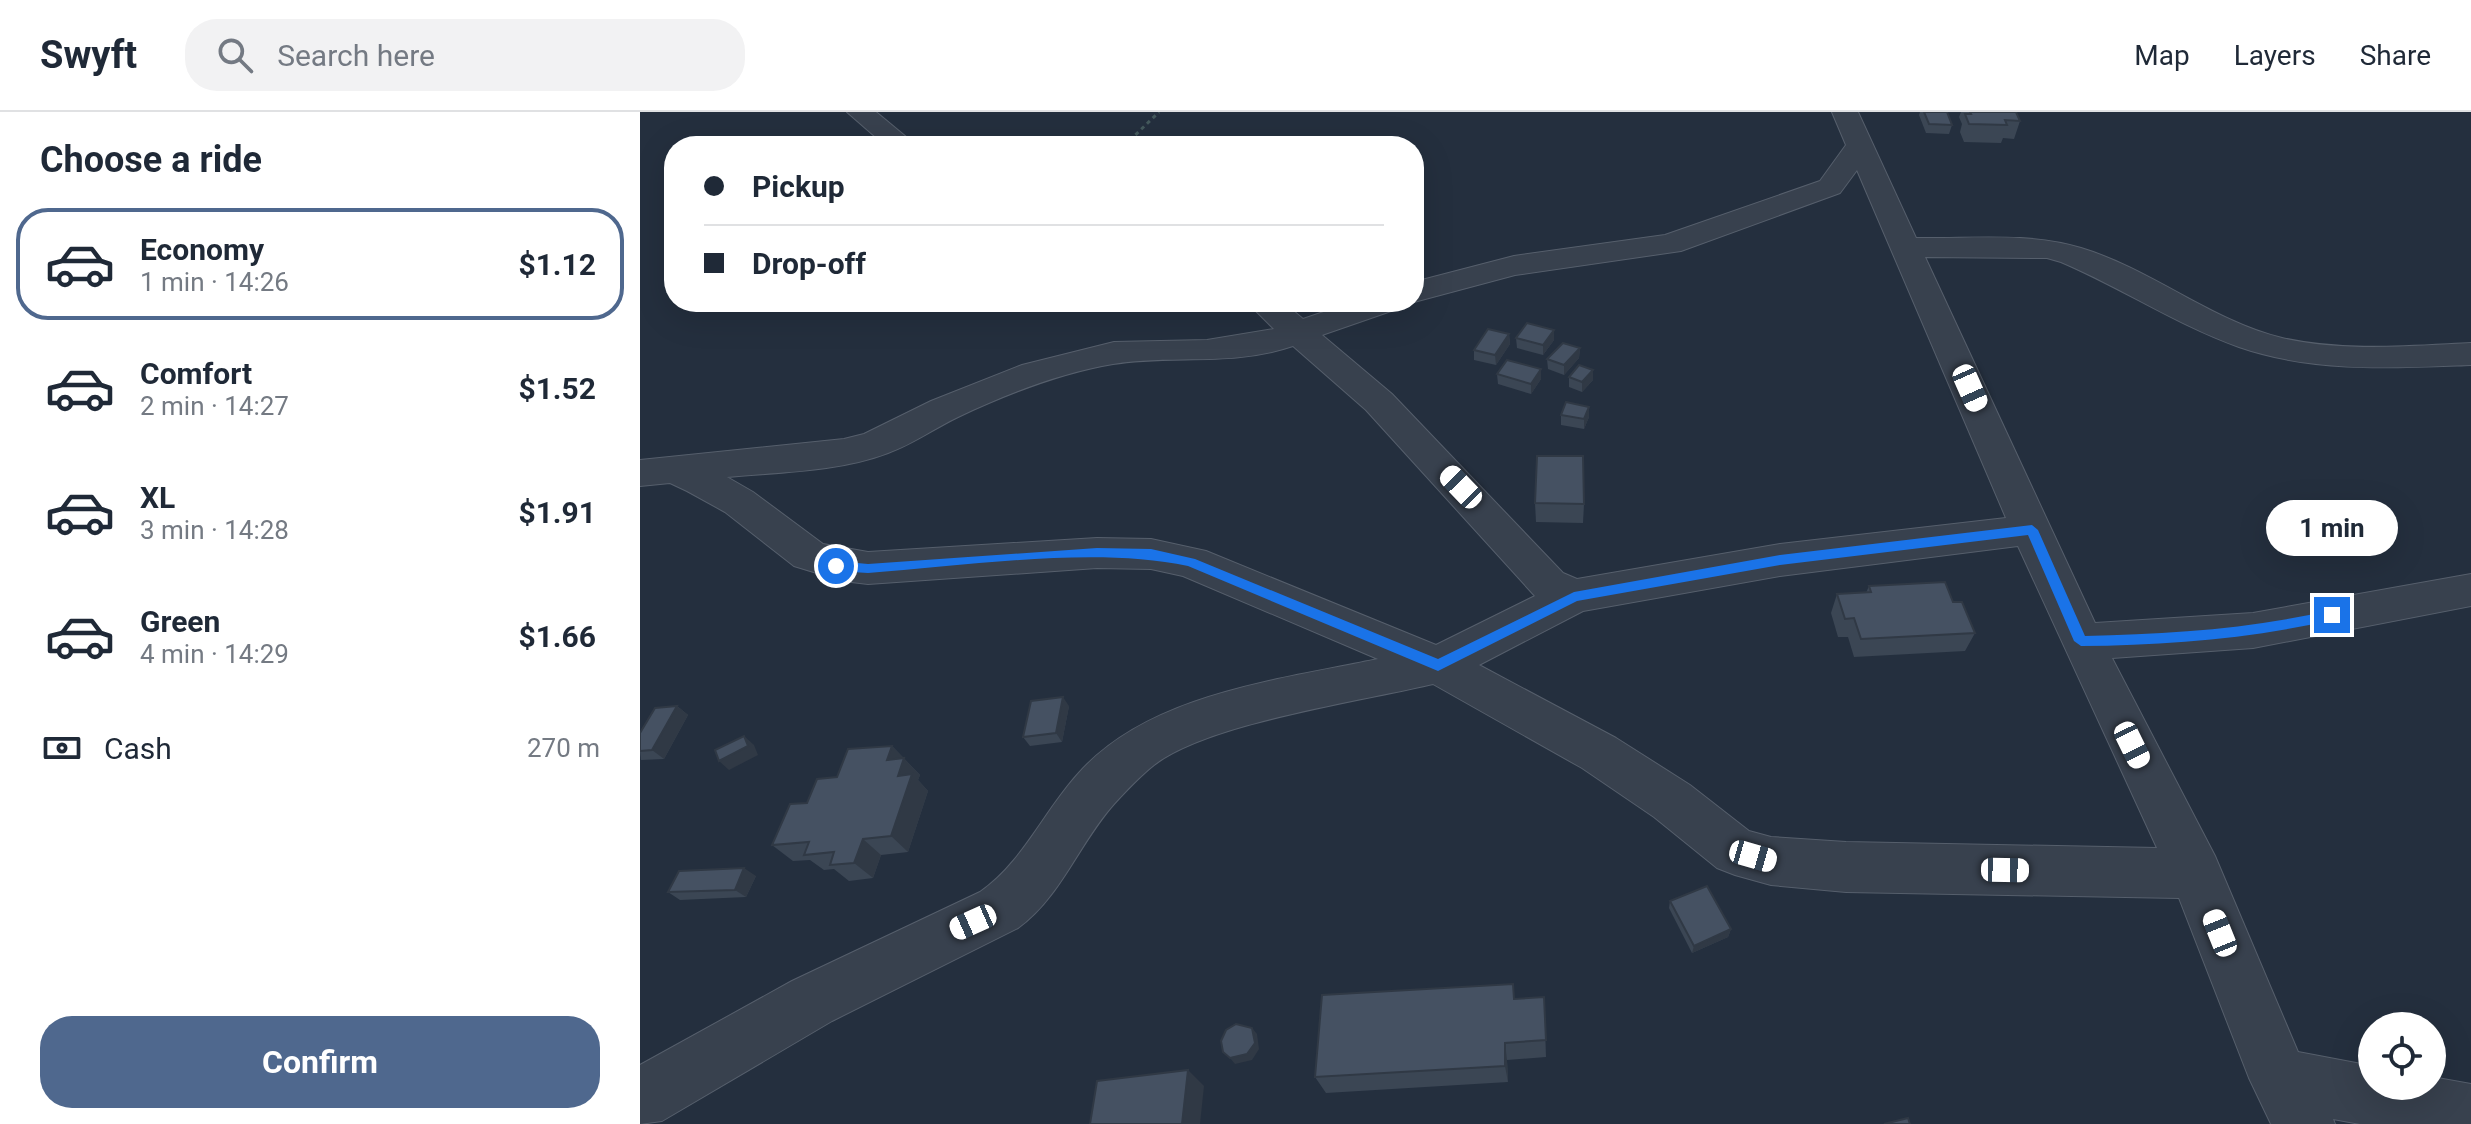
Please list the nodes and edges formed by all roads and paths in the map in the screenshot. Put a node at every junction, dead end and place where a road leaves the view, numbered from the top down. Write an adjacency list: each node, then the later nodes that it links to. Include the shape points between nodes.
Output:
1 (860, 112): 4 (street)
2 (1159, 112): 5 (path)
3 (1852, 129): 6 (street); 7 (street, via 1830,187 1670,244 1514,266)
4 (890, 136)
5 (1134, 136)
6 (1908, 247): 11 (street, via 2047,249 2072,255 2237,334 2279,347 2329,355); 13 (street)
7 (1424, 289)
8 (1276, 312): 10 (street)
9 (1357, 312): 10 (street)
10 (1301, 332): 12 (street, via 1236,348 1145,350 1085,359 983,391 876,444); 15 (street, via 1379,402 1548,584)
11 (2471, 354)
12 (658, 472): 17 (street, via 740,502 814,560 836,566 1151,554 1191,562)
13 (2032, 530): 15 (street, via 1780,560); 16 (street)
14 (2471, 590): 16 (street, via 2412,597 2279,627 2175,640)
15 (1574, 596): 17 (street)
16 (2081, 641): 18 (street)
17 (1438, 665): 18 (street, via 1599,753 1735,851 1771,861); 19 (street, via 1255,705 1175,730 1137,750 1095,790 1020,895 999,910 812,1001)
18 (2196, 874): 20 (street)
19 (640, 1099)
20 (2292, 1101): 21 (street)
21 (2471, 1115)

